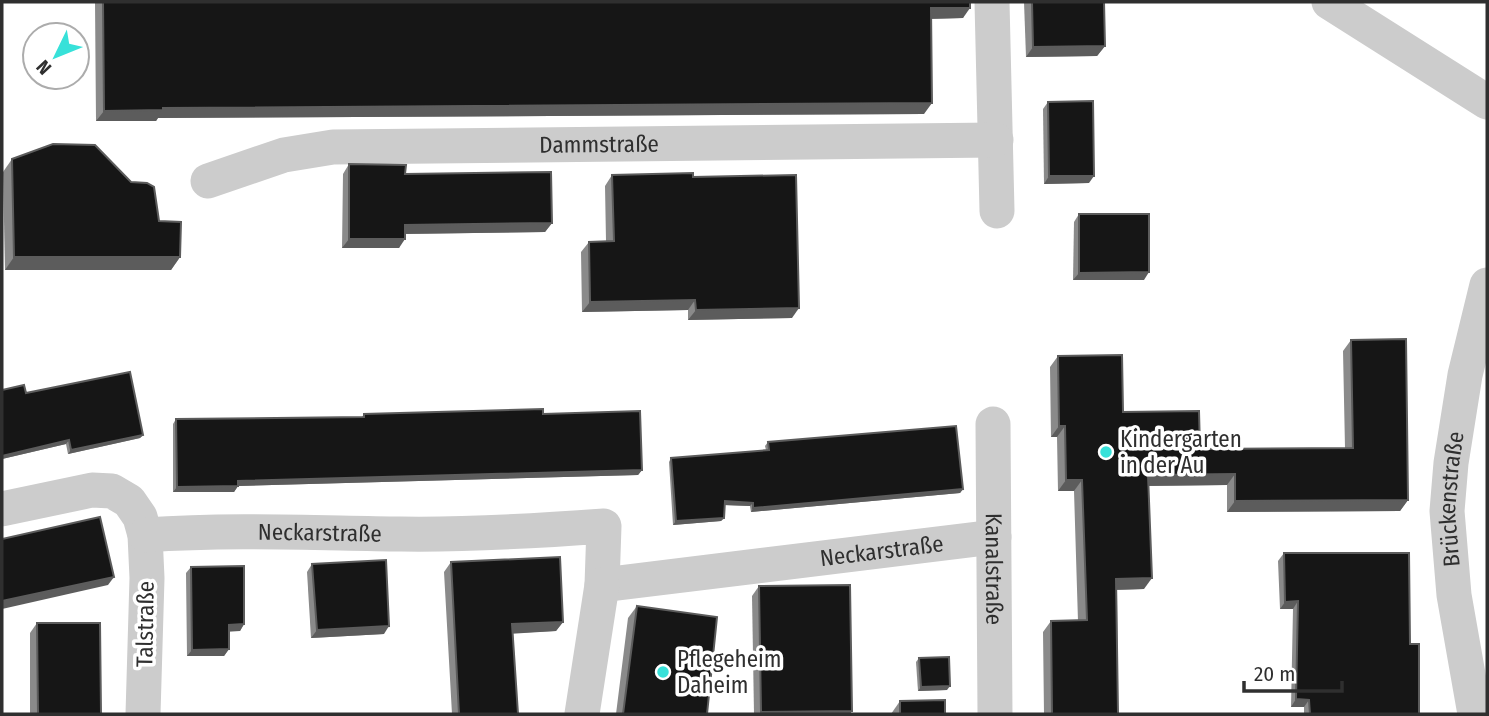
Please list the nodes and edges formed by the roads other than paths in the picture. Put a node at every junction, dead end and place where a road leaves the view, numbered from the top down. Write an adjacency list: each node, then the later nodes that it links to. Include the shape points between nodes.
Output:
1 (992, 2): 4 (street)
2 (1329, 2): 3 (street)
3 (1487, 102)
4 (996, 140): 5 (street, Dammstraße, via 333,147 284,155); 6 (street)
5 (208, 181)
6 (997, 211)
7 (1487, 285): 16 (street, Brückenstraße, via 1465,375 1447,511 1454,595)
8 (993, 424): 11 (street, Kanalstraße)
9 (2, 509): 10 (street, via 92,490 111,491 129,501)
10 (145, 535): 12 (street, Neckarstraße, via 253,530 439,534 604,526); 13 (street, Talstraße)
11 (993, 537): 12 (street, Neckarstraße); 15 (street, Kanalstraße)
12 (602, 585): 14 (street, Neckarstraße)
13 (143, 714)
14 (582, 714)
15 (995, 714)
16 (1475, 714)

